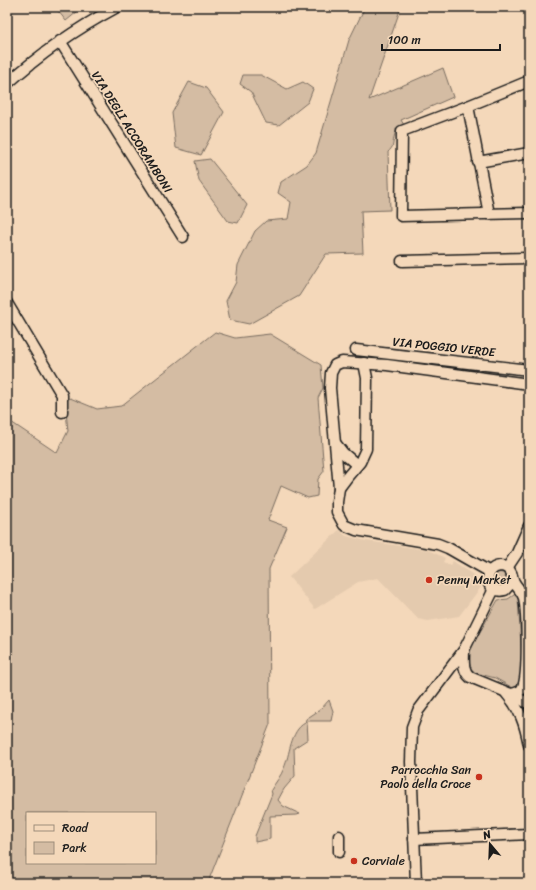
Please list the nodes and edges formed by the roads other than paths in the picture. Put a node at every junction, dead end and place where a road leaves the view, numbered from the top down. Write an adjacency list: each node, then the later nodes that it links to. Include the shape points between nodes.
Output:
1 (117, 7): 2 (street)
2 (60, 41): 4 (street); 10 (street, VIA DEGLI ACCORAMBONI)
3 (529, 81): 5 (street)
4 (7, 84)
5 (468, 106): 7 (street); 9 (street, via 402,131 401,216)
6 (529, 153): 7 (street)
7 (478, 162): 9 (street)
8 (529, 213): 9 (street)
9 (489, 214)
10 (183, 237)
11 (529, 258): 12 (street)
12 (402, 261)
13 (7, 304): 18 (street, via 62,395)
14 (356, 350): 16 (street, VIA POGGIO VERDE)
15 (364, 363): 17 (street); 19 (street, via 339,362 332,370 330,388); 20 (street, via 367,378 367,445)
16 (529, 370)
17 (529, 384)
18 (62, 412)
19 (336, 444): 20 (street); 21 (street)
20 (357, 465): 21 (street)
21 (339, 488): 24 (street, via 337,512 342,523 348,528 438,544)
22 (529, 526): 23 (street)
23 (508, 568): 24 (street, via 498,567); 25 (street, via 513,575)
24 (490, 572): 26 (street, via 488,581)
25 (513, 581): 26 (street, via 505,590); 28 (street, via 524,597)
26 (494, 589): 27 (street)
27 (464, 650): 29 (street, via 467,674); 36 (street, via 418,711 413,722 411,762)
28 (528, 653): 29 (street, via 522,689)
29 (508, 693): 30 (street); 32 (street, via 521,714)
30 (529, 704)
31 (529, 738): 32 (street)
32 (529, 745): 33 (street)
33 (529, 748)
34 (529, 834): 36 (street)
35 (339, 836): 37 (street)
36 (414, 839): 38 (street)
37 (340, 852)
38 (416, 883)

